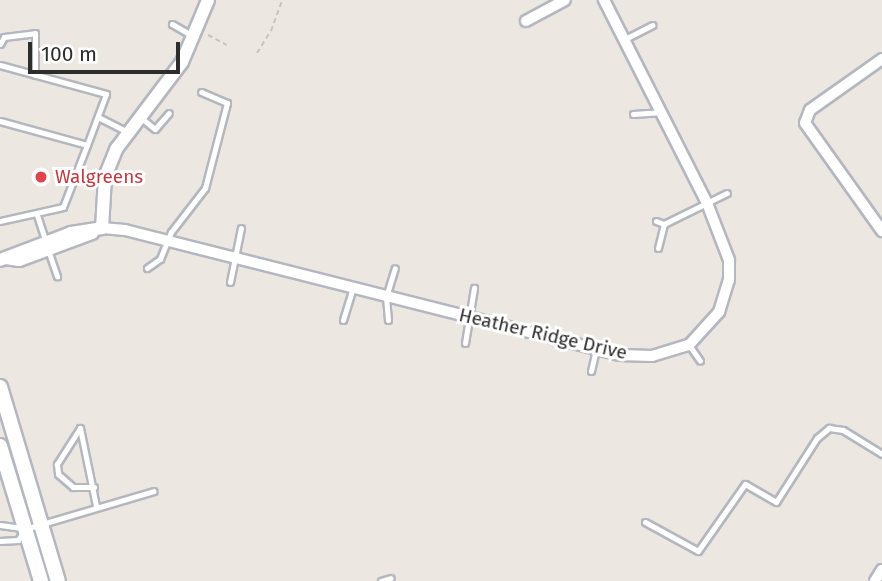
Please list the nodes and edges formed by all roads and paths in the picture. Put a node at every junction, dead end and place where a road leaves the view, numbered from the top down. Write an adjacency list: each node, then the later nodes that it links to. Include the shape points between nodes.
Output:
1 (208, 0): 8 (street)
2 (282, 0): 12 (path, via 271,32)
3 (565, 0): 5 (street)
4 (604, 0): 9 (street)
5 (526, 21)
6 (172, 24): 8 (lane)
7 (652, 24): 9 (lane)
8 (202, 37): 11 (path); 20 (street)
9 (623, 40): 17 (street)
10 (0, 44): 15 (lane, via 4,37 35,33)
11 (227, 46)
12 (257, 52)
13 (882, 59): 33 (street, via 810,110 805,122)
14 (0, 65): 15 (lane)
15 (35, 75): 21 (lane, via 106,94)
16 (201, 92): 34 (lane, via 227,103 205,188)
17 (659, 112): 19 (lane); 26 (street)
18 (169, 113): 20 (lane, via 155,130)
19 (633, 114)
20 (140, 117): 23 (street)
21 (100, 118): 23 (lane); 24 (lane)
22 (0, 121): 24 (lane)
23 (128, 132): 31 (street, via 105,177)
24 (87, 145): 27 (lane, via 69,201 55,211)
25 (727, 193): 26 (lane)
26 (707, 204): 30 (lane); 50 (street, via 723,238 729,280 719,312)
27 (37, 215): 28 (lane); 35 (lane)
28 (0, 221)
29 (656, 221): 30 (lane)
30 (664, 224): 36 (lane)
31 (102, 228): 34 (street, Heather Ridge Drive); 35 (street)
32 (241, 228): 37 (lane)
33 (882, 231)
34 (168, 242): 37 (street, Heather Ridge Drive); 39 (lane, via 160,259)
35 (47, 246): 38 (street); 41 (lane)
36 (658, 248)
37 (235, 258): 42 (lane); 43 (street, Heather Ridge Drive)
38 (3, 259)
39 (147, 268)
40 (395, 268): 45 (lane)
41 (57, 276)
42 (230, 282)
43 (353, 288): 45 (street, Heather Ridge Drive); 47 (lane)
44 (474, 288): 46 (lane)
45 (386, 297): 46 (street, Heather Ridge Drive); 48 (lane)
46 (467, 317): 49 (lane); 51 (street, Heather Ridge Drive)
47 (343, 320)
48 (388, 320)
49 (465, 343)
50 (689, 345): 51 (street, Heather Ridge Drive, via 652,356); 52 (lane)
51 (596, 350): 53 (lane)
52 (700, 360)
53 (591, 371)
54 (0, 387): 61 (main road)
55 (0, 446): 63 (main road)
56 (882, 454): 60 (lane, via 843,430 829,428 817,438 776,502 745,484 698,551)
57 (94, 487): 57 (lane, via 92,475 80,428 57,469 73,486); 59 (lane)
58 (154, 491): 59 (lane)
59 (96, 506): 61 (lane)
60 (645, 522)
61 (40, 524): 63 (lane); 68 (main road)
62 (0, 526): 63 (lane)
63 (25, 529): 64 (lane, via 18,540); 67 (main road)
64 (0, 541)
65 (882, 570): 70 (street)
66 (391, 578): 69 (lane)
67 (41, 581)
68 (58, 581)
69 (381, 581)
70 (875, 581)

